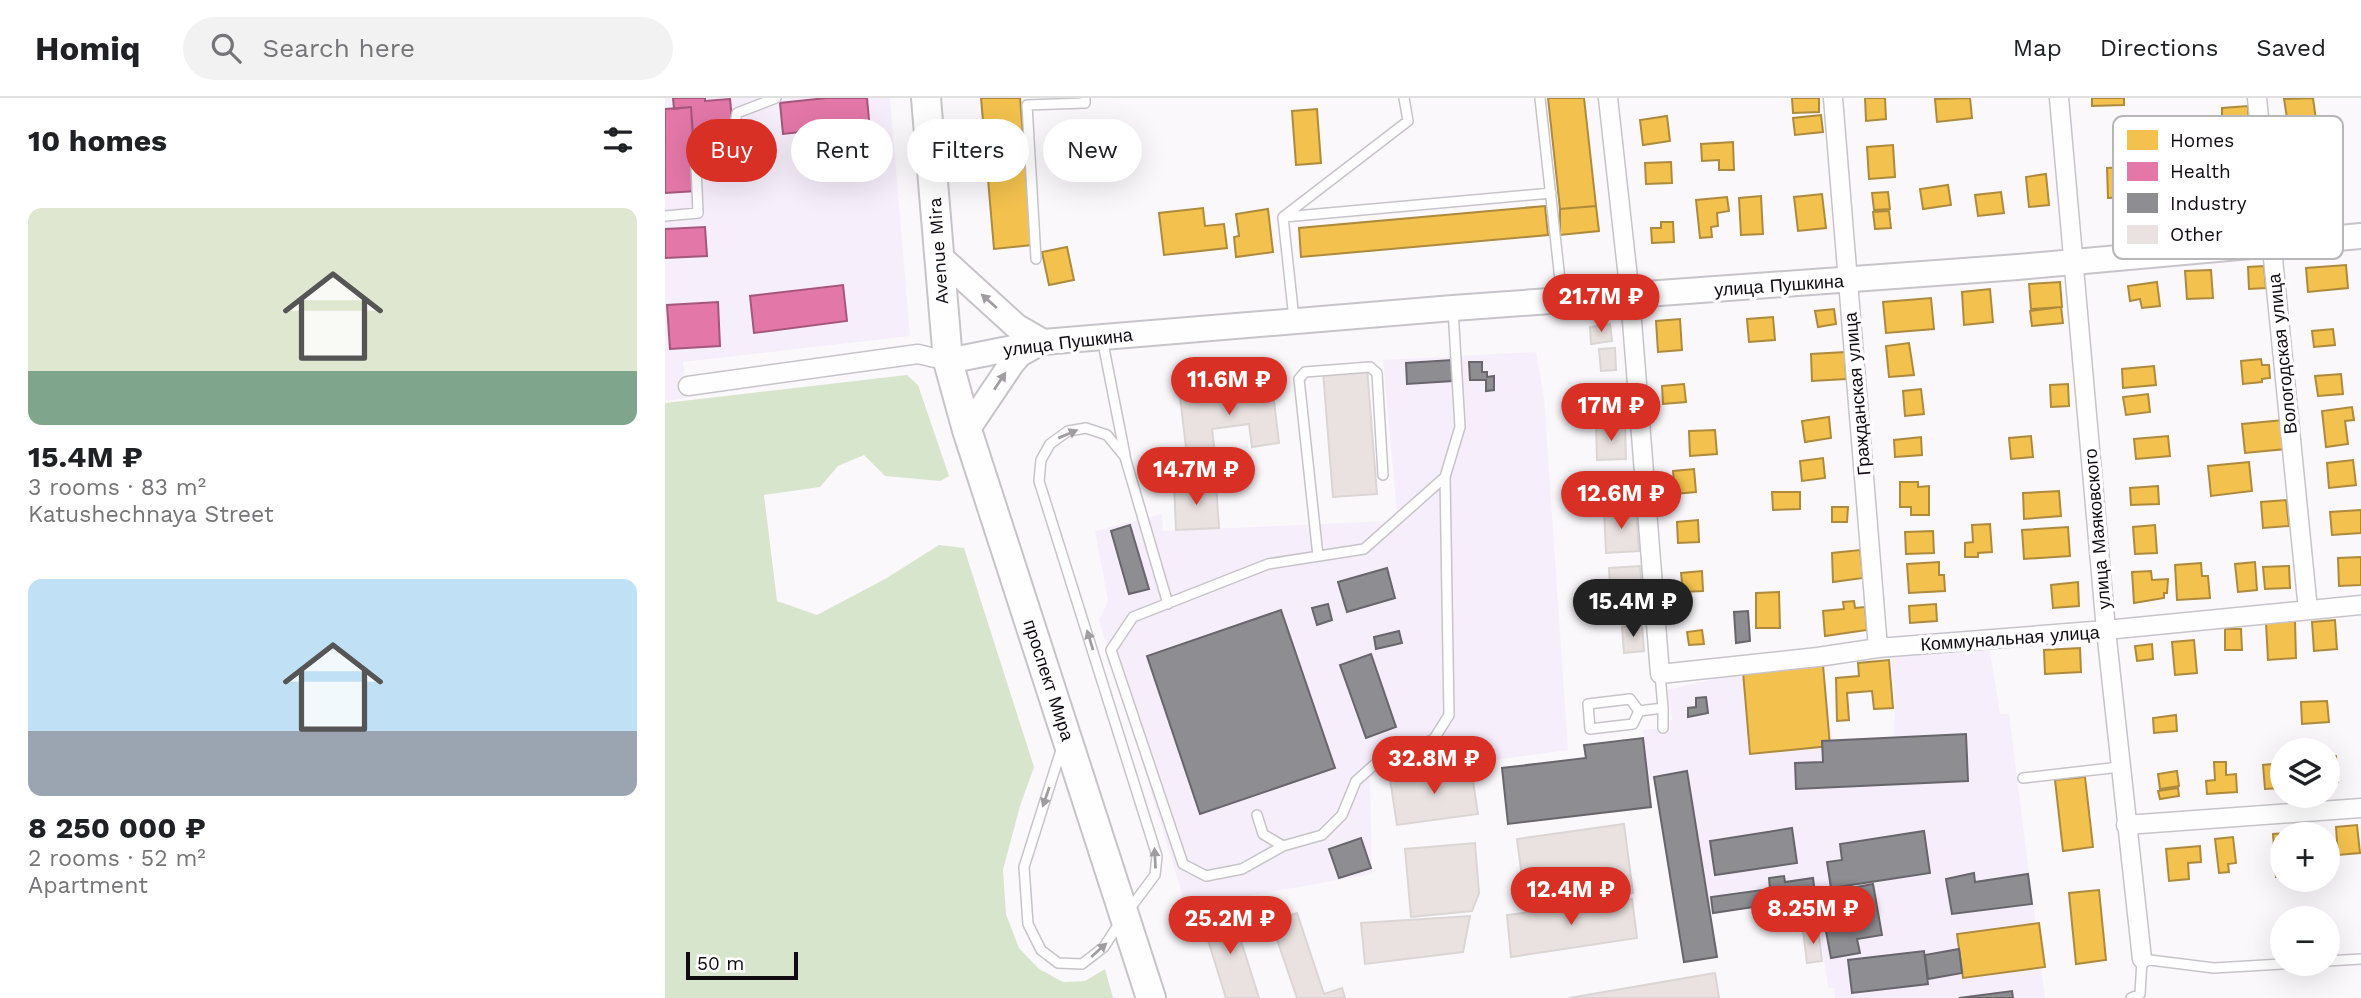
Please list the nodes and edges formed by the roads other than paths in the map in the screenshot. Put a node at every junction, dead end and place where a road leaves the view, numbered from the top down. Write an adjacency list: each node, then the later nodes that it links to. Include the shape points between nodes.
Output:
1 (776, 98): 13 (lane, via 737,113 729,155 696,165 698,213)
2 (926, 98): 17 (main road, Avenue Mira)
3 (1085, 98): 10 (lane, via 1085,103)
4 (1404, 98): 14 (lane, via 1408,121)
5 (1540, 98): 12 (lane)
6 (1608, 98): 23 (street)
7 (1833, 98): 22 (street, Гражданская улица)
8 (2059, 98): 21 (street, улица Маяковского)
9 (2257, 98): 11 (street, Вологодская улица)
10 (1027, 102): 18 (lane)
11 (2259, 116)
12 (1551, 193): 14 (lane); 24 (lane)
13 (665, 216)
14 (1283, 217): 26 (lane)
15 (2361, 236): 16 (street, улица Пушкина)
16 (2343, 238)
17 (939, 256): 28 (street, one-way to 17, via 1017,327); 29 (main road, Avenue Mira)
18 (1036, 259)
19 (2113, 259): 21 (street, улица Пушкина)
20 (2272, 259): 38 (street, Вологодская улица)
21 (2073, 262): 22 (street, улица Пушкина); 39 (street, улица Маяковского)
22 (1848, 280): 23 (street, улица Пушкина); 40 (street, Гражданская улица)
23 (1630, 296): 24 (street, улица Пушкина); 41 (street)
24 (1562, 300): 25 (street, улица Пушкина)
25 (1453, 308): 26 (street, улица Пушкина); 34 (lane, via 1460,427)
26 (1294, 321): 27 (street, улица Пушкина)
27 (1102, 337): 28 (street, улица Пушкина); 32 (lane)
28 (1043, 342): 29 (street, улица Пушкина); 31 (street, one-way to 28, via 1012,363)
29 (948, 361): 30 (street, via 918,354); 31 (main road, проспект Мира)
30 (688, 386)
31 (967, 430): 45 (main road, проспект Мира)
32 (1125, 457): 36 (lane); 52 (lane, one-way to 32, via 1154,874 1157,856 1039,481 1041,460 1050,444 1068,431 1086,428 1107,435)
33 (1383, 475): 35 (lane, via 1377,373 1370,367 1305,372 1299,379)
34 (1445, 477): 35 (lane, via 1364,549); 51 (lane, via 1449,715 1434,738 1374,765 1356,781 1342,815 1322,835)
35 (1318, 556): 36 (lane, via 1268,564)
36 (1168, 604): 51 (lane, via 1133,618 1111,650 1183,864 1206,876 1242,869)
37 (2361, 604): 38 (street, Коммунальная улица)
38 (2308, 610): 39 (street, Коммунальная улица)
39 (2106, 631): 40 (street, Коммунальная улица); 46 (street, улица Маяковского)
40 (1878, 648): 41 (street, Коммунальная улица)
41 (1660, 674): 42 (lane)
42 (1663, 708): 43 (lane); 44 (lane)
43 (1639, 711): 43 (lane, via 1633,724 1590,729 1587,704 1630,699)
44 (1663, 728)
45 (1066, 732): 52 (main road, проспект Мира); 52 (lane, one-way to 52, via 1024,867 1028,924 1041,950 1058,963 1082,964 1104,947)
46 (2120, 767): 47 (lane); 50 (street, улица Маяковского)
47 (2023, 778)
48 (2361, 808): 50 (street)
49 (1257, 816): 51 (lane, via 1263,834)
50 (2126, 825): 54 (street, улица Маяковского)
51 (1283, 846)
52 (1125, 916): 58 (main road, проспект Мира)
53 (2361, 958): 55 (lane)
54 (2142, 959): 56 (lane, via 2214,968); 57 (lane)
55 (2340, 960)
56 (2270, 965)
57 (2137, 997)
58 (1151, 998)

